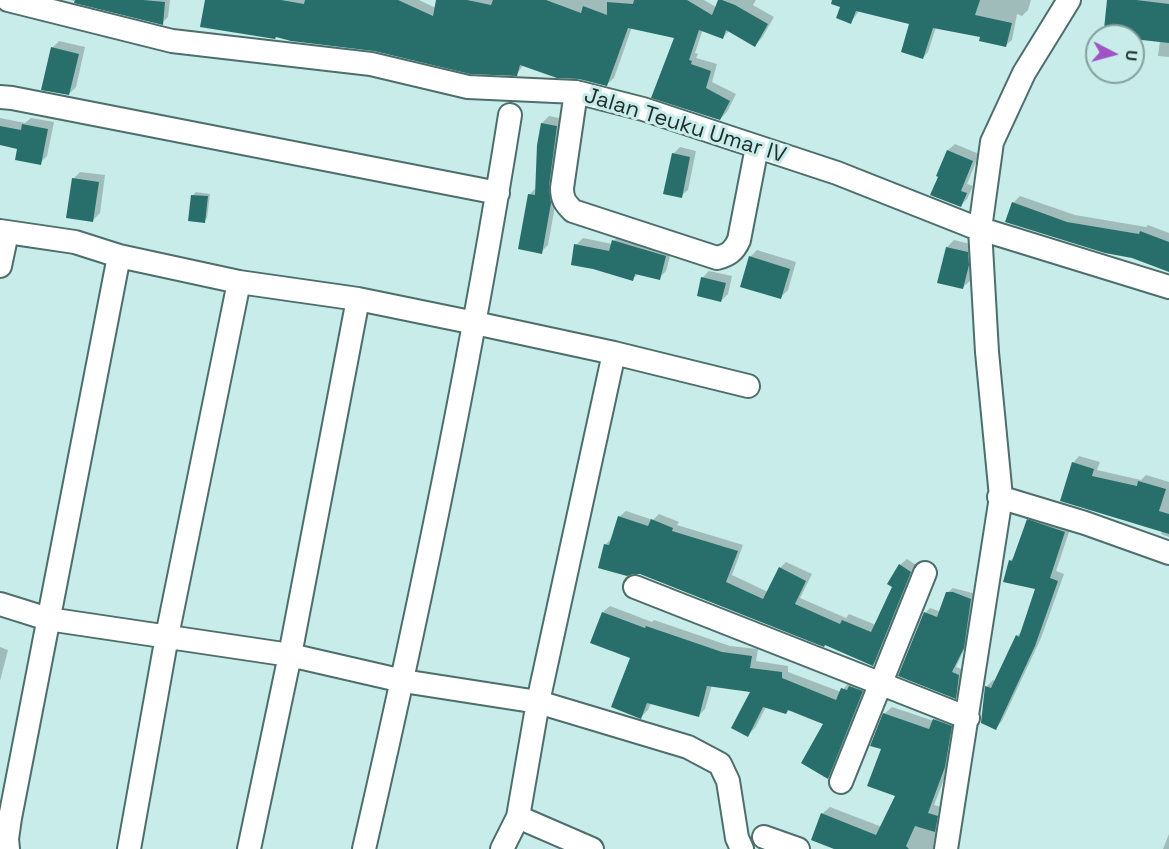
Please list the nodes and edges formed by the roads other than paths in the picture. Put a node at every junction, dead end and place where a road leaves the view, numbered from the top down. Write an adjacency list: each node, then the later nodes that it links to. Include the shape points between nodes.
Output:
1 (8, 0): 3 (street, Jalan Teuku Umar IV, via 172,41 371,63 468,87)
2 (1070, 0): 8 (street, via 1024,73 992,142)
3 (576, 92): 6 (street, Jalan Teuku Umar IV); 6 (street, via 562,188 565,203 573,211 717,258 727,256 739,240)
4 (0, 98): 7 (street)
5 (510, 115): 7 (street)
6 (757, 147): 8 (street, Jalan Teuku Umar IV, via 837,173)
7 (498, 193): 15 (street)
8 (980, 229): 13 (street, Jalan Teuku Umar IV); 18 (street)
9 (4, 232): 10 (street, via 75,242); 11 (street)
10 (119, 256): 12 (street); 23 (street)
11 (0, 266)
12 (239, 282): 14 (street); 24 (street)
13 (1169, 287)
14 (358, 299): 15 (street); 25 (street)
15 (475, 323): 16 (street); 26 (street)
16 (614, 353): 17 (street); 28 (street)
17 (748, 386)
18 (1000, 497): 19 (street); 29 (street)
19 (1169, 553)
20 (925, 573): 27 (street)
21 (635, 587): 27 (street)
22 (0, 604): 23 (street)
23 (48, 619): 24 (street); 33 (street, via 10,818)
24 (167, 636): 25 (street); 34 (street)
25 (290, 655): 26 (street); 35 (street)
26 (403, 681): 28 (street); 36 (street)
27 (880, 684): 29 (street); 30 (street)
28 (538, 702): 31 (street); 39 (street, via 688,747 720,764 728,782)
29 (968, 718): 41 (street)
30 (841, 782)
31 (518, 817): 37 (street); 38 (street)
32 (764, 837): 40 (street)
33 (8, 849)
34 (129, 849)
35 (249, 849)
36 (364, 849)
37 (502, 849)
38 (592, 849)
39 (742, 849)
40 (798, 849)
41 (945, 849)

